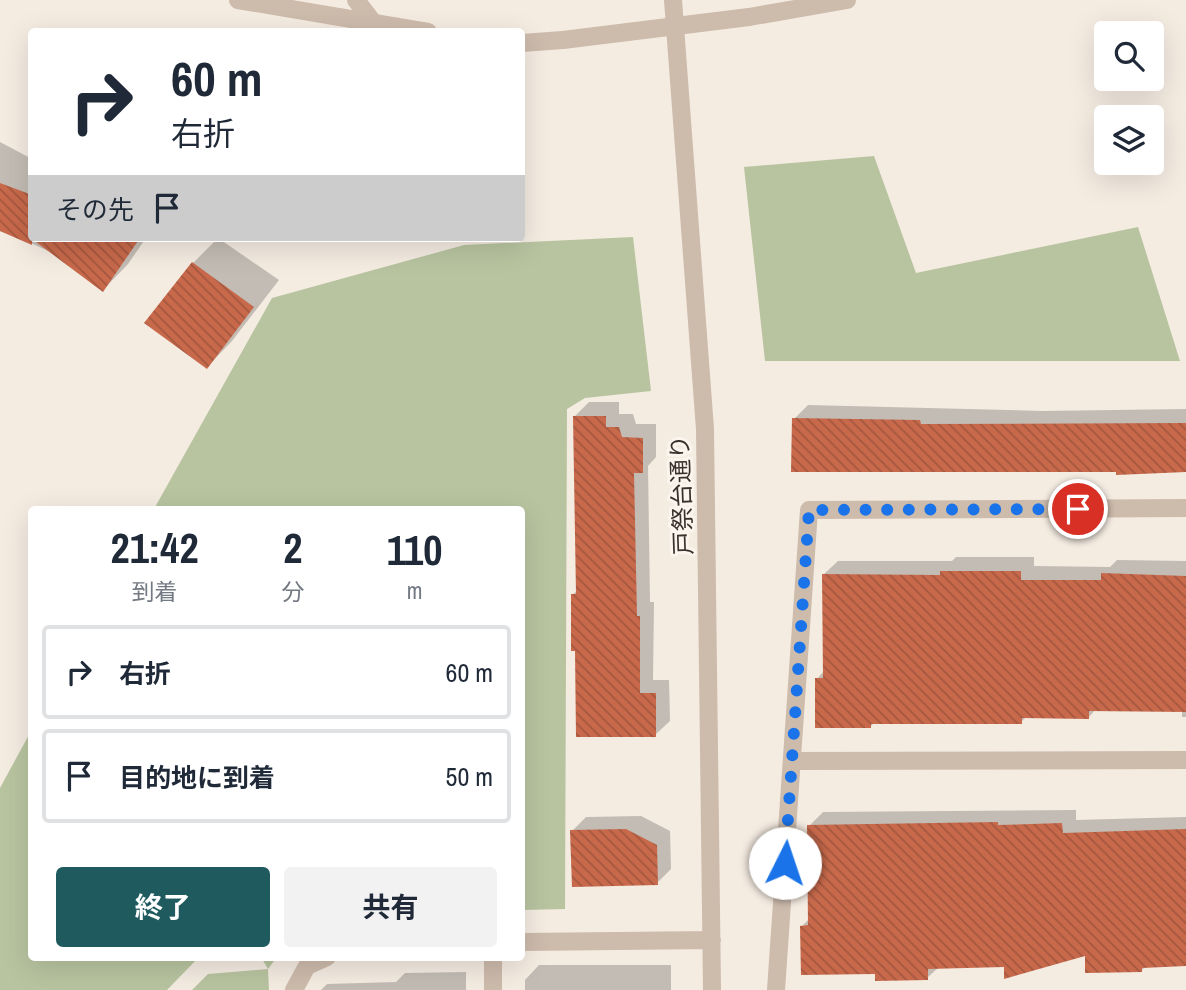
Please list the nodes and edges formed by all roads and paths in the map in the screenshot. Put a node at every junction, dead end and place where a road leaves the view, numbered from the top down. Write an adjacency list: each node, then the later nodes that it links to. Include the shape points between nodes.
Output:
1 (238, 0): 5 (street)
2 (356, 0): 5 (street)
3 (673, 0): 11 (street, 戸祭台通り, via 705,429)
4 (847, 0): 7 (street, bridge, via 749,17)
5 (373, 22): 6 (street)
6 (406, 28)
7 (525, 43)
8 (1186, 508): 10 (street, via 809,510)
9 (1186, 760): 10 (street)
10 (792, 761): 18 (street)
11 (712, 940): 12 (street); 17 (street, 戸祭台通り)
12 (525, 942)
13 (318, 961): 15 (street, via 307,966)
14 (493, 961): 16 (street)
15 (294, 990)
16 (493, 990)
17 (712, 990)
18 (776, 990)

